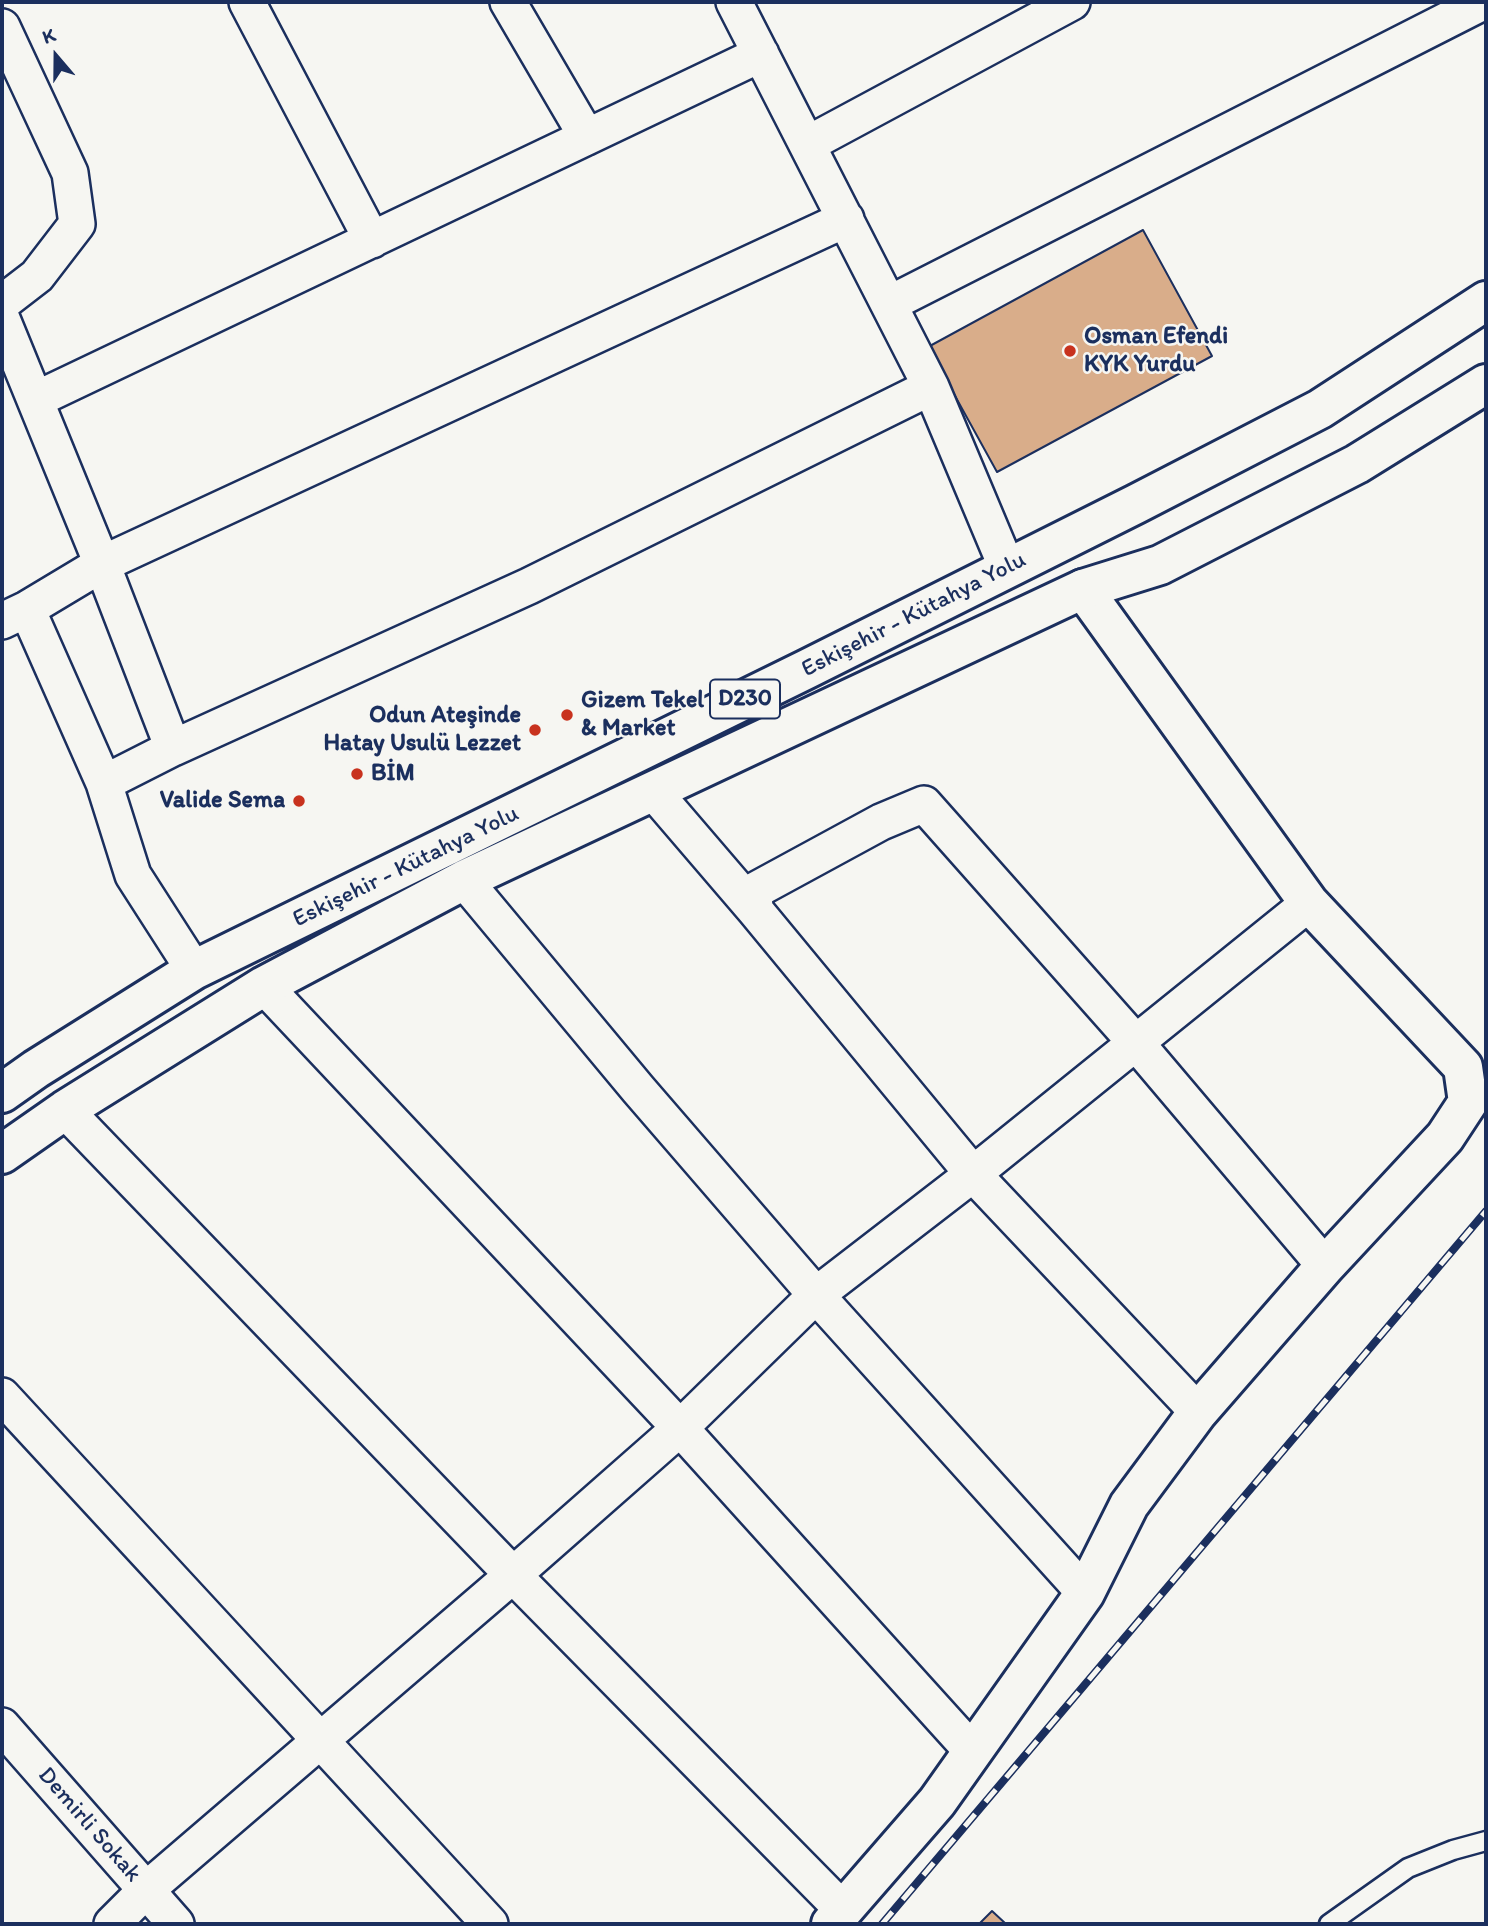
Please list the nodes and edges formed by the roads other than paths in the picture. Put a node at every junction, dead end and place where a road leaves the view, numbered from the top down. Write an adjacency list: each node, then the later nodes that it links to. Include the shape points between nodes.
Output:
1 (247, 2): 11 (street)
2 (508, 2): 8 (street)
3 (734, 2): 7 (street)
4 (1072, 2): 9 (street)
5 (1469, 5): 14 (street)
6 (2, 27): 13 (street, via 70,173 77,224 37,276)
7 (761, 54): 8 (street); 9 (street)
8 (587, 137): 11 (street)
9 (808, 144): 10 (street)
10 (846, 219): 14 (street); 19 (street)
11 (372, 240): 18 (street)
12 (1486, 301): 20 (main road, Eskişehir - Kütahya Yolu / D230, via 1320,409)
13 (2, 303)
14 (889, 304): 17 (street)
15 (2, 318): 18 (street)
16 (1486, 384): 21 (main road, Eskişehir - Kütahya Yolu / D230, via 1357,464 1222,534 1160,565)
17 (931, 387): 20 (street); 23 (street, via 529,586)
18 (35, 400): 19 (street)
19 (102, 564): 22 (street); 23 (street)
20 (1007, 568): 29 (main road, Eskişehir - Kütahya Yolu / D230)
21 (1083, 589): 25 (main road, Eskişehir - Kütahya Yolu / D230); 27 (main road)
22 (14, 615): 24 (street)
23 (173, 748): 24 (street)
24 (104, 783): 29 (street, via 133,875)
25 (653, 791): 26 (main road, Eskişehir - Kütahya Yolu / D230); 28 (street)
26 (464, 880): 30 (main road, Eskişehir - Kütahya Yolu / D230); 37 (street)
27 (1309, 903): 31 (street); 36 (main road, via 1463,1067 1468,1102 1445,1138)
28 (755, 910): 31 (street, via 754,891 881,822 924,804); 35 (street)
29 (194, 970): 32 (main road, Eskişehir - Kütahya Yolu / D230)
30 (264, 986): 33 (main road, Eskişehir - Kütahya Yolu / D230); 40 (street)
31 (1136, 1044): 35 (street); 36 (street)
32 (2, 1093)
33 (65, 1110): 34 (main road, Eskişehir - Kütahya Yolu / D230); 41 (street)
34 (2, 1154)
35 (973, 1174): 37 (street); 39 (street)
36 (1325, 1266): 39 (main road)
37 (816, 1295): 40 (street); 42 (street)
38 (2, 1396): 44 (street)
39 (1198, 1412): 42 (main road, via 1129,1505)
40 (680, 1428): 41 (street); 45 (street)
41 (513, 1575): 44 (street); 48 (street)
42 (1085, 1593): 45 (main road)
43 (2, 1726): 47 (street, Demirli Sokak)
44 (320, 1740): 47 (street); 51 (street)
45 (973, 1752): 48 (main road, via 937,1802)
46 (1486, 1841): 52 (lane, via 1408,1868)
47 (146, 1890): 49 (street); 50 (street, Demirli Sokak)
48 (837, 1917)
49 (112, 1924)
50 (176, 1924)
51 (490, 1924)
52 (1329, 1924)

